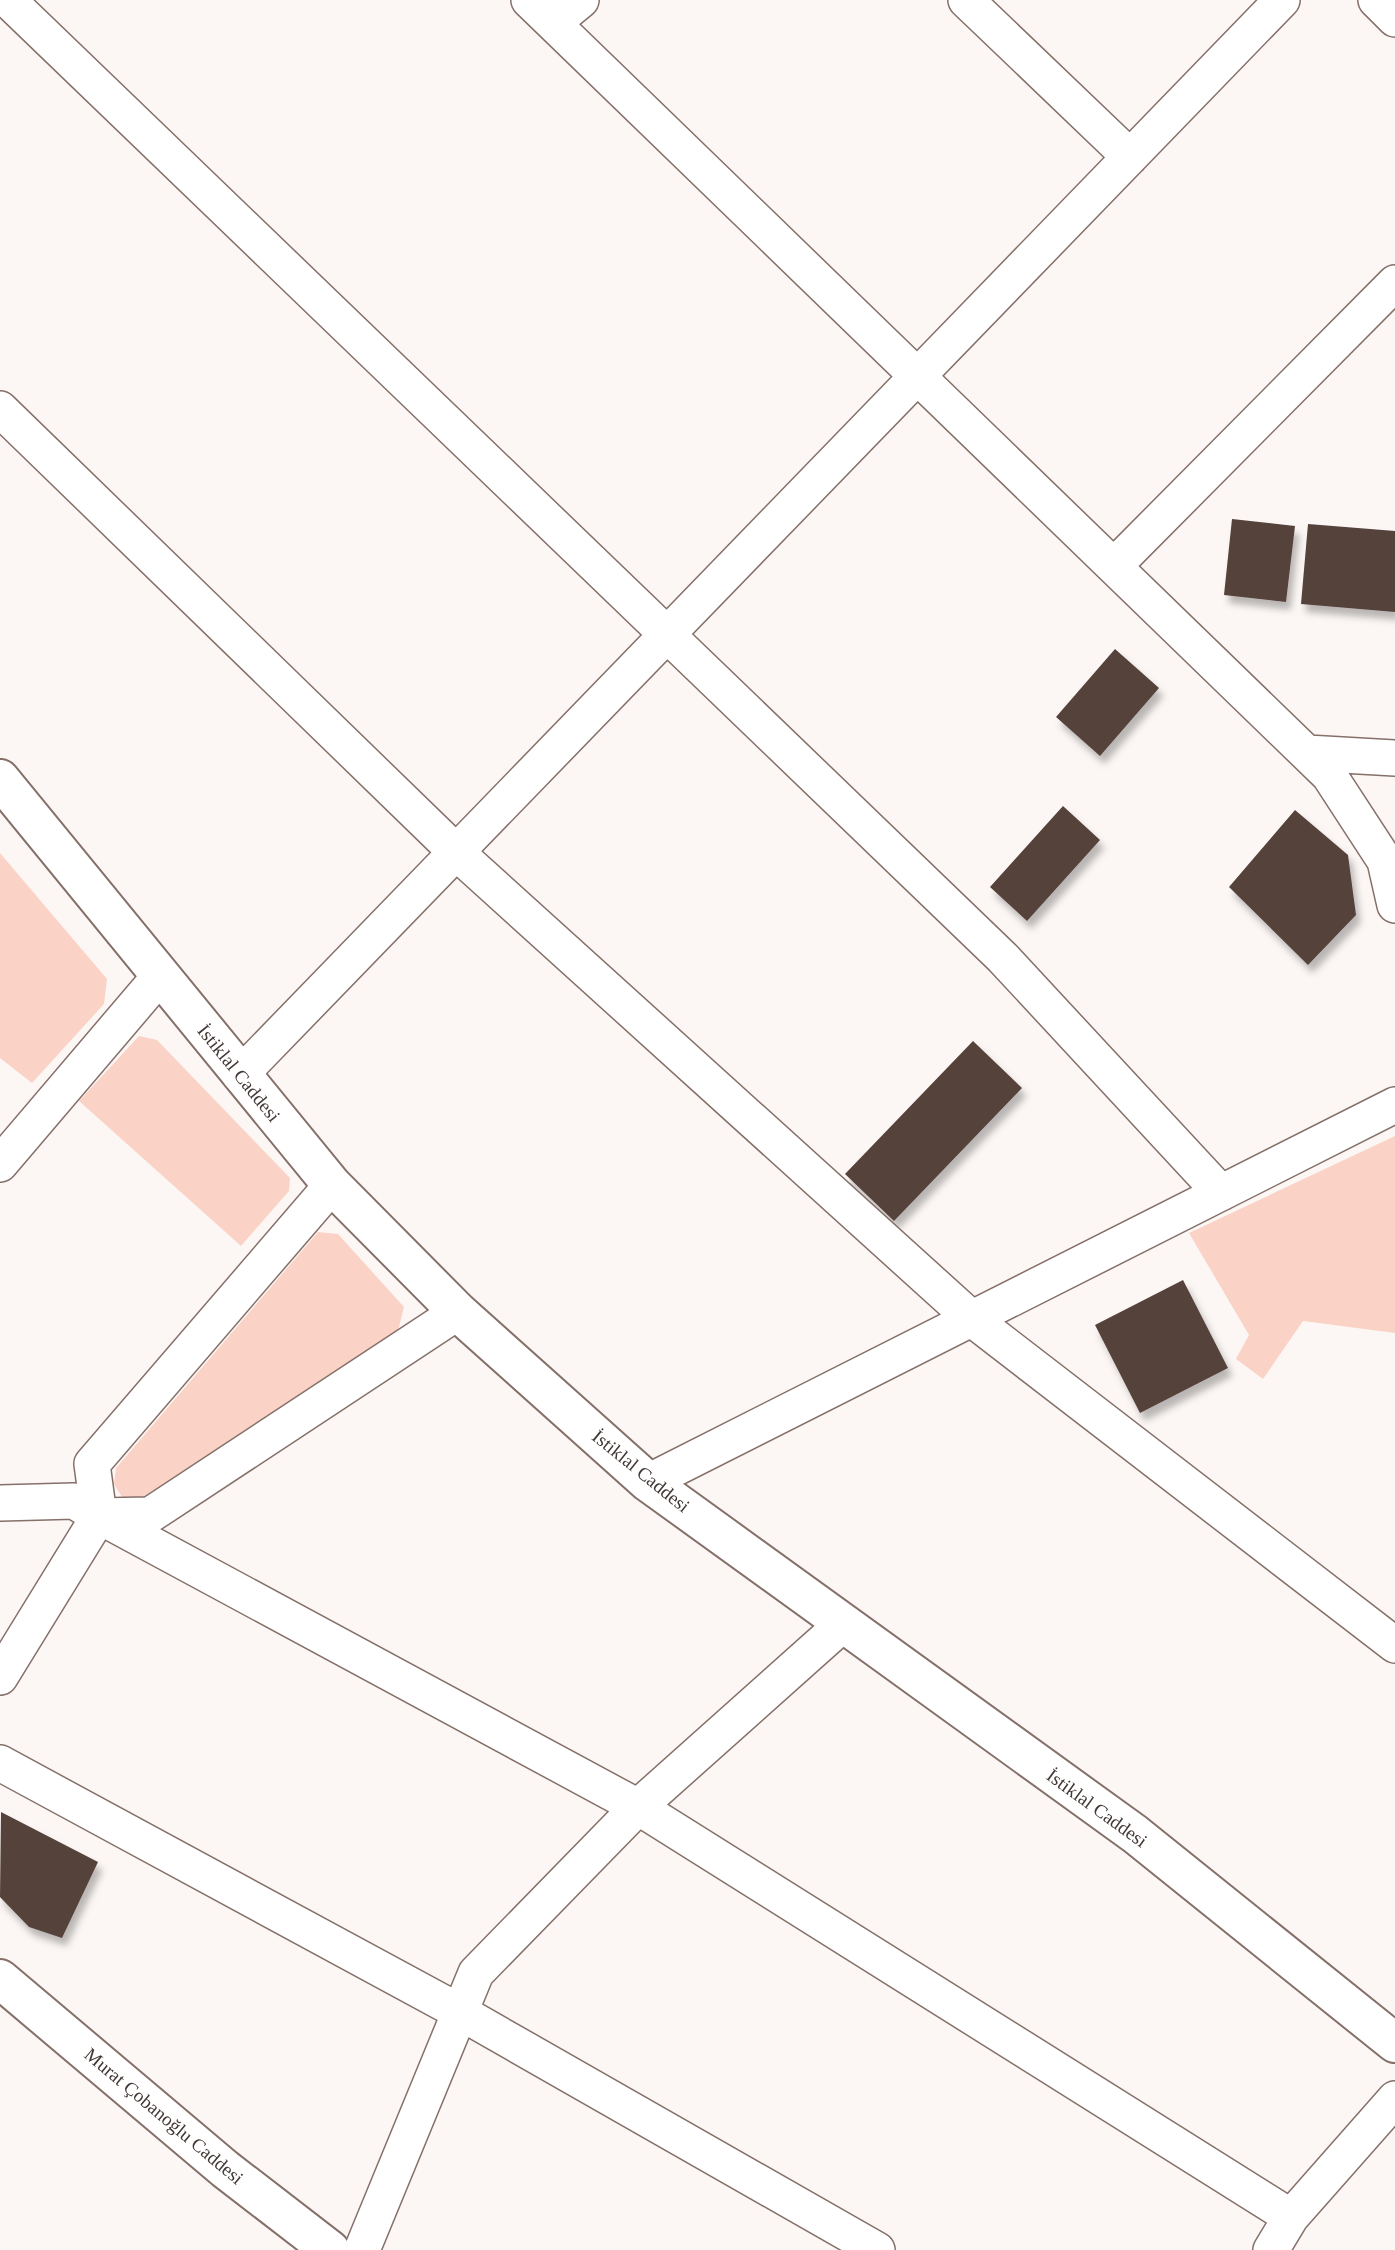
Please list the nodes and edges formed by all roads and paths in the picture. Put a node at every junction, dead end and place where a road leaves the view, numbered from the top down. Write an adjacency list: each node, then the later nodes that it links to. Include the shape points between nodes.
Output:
1 (8, 0): 13 (street)
2 (581, 0): 6 (street)
3 (966, 0): 8 (street)
4 (1282, 0): 8 (street)
5 (1376, 0): 7 (street)
6 (541, 12): 10 (street)
7 (1395, 19)
8 (1130, 157): 10 (street)
9 (1395, 283): 12 (street)
10 (918, 376): 12 (street); 13 (street)
11 (0, 408): 17 (street)
12 (1114, 566): 14 (street)
13 (666, 635): 17 (street); 24 (street, via 1003,958)
14 (1307, 753): 15 (street); 18 (street, via 1329,775 1385,861)
15 (1395, 758)
16 (0, 779): 19 (street, İstiklal Caddesi)
17 (456, 852): 20 (street); 26 (street)
18 (1395, 905)
19 (160, 976): 20 (street, İstiklal Caddesi); 22 (street)
20 (240, 1075): 23 (street, İstiklal Caddesi)
21 (1395, 1105): 24 (street)
22 (0, 1164)
23 (332, 1185): 25 (street, İstiklal Caddesi); 29 (street, via 92,1464)
24 (1221, 1193): 26 (street)
25 (458, 1312): 27 (street, İstiklal Caddesi); 29 (street, via 150,1515)
26 (972, 1318): 27 (street); 31 (street)
27 (648, 1482): 30 (street, İstiklal Caddesi)
28 (0, 1503): 29 (street, via 74,1501)
29 (99, 1517): 32 (street); 34 (street)
30 (844, 1623): 34 (street); 37 (street, İstiklal Caddesi, via 1135,1835)
31 (1395, 1645)
32 (0, 1677)
33 (0, 1763): 36 (street)
34 (638, 1807): 36 (street, via 476,1973); 39 (street)
35 (0, 1979): 40 (street, Murat Çobanoğlu Caddesi, via 225,2169)
36 (458, 2011): 41 (street); 42 (street)
37 (1395, 2043)
38 (1395, 2099): 39 (street)
39 (1291, 2217): 43 (street)
40 (330, 2250)
41 (362, 2250)
42 (877, 2250)
43 (1270, 2250)

